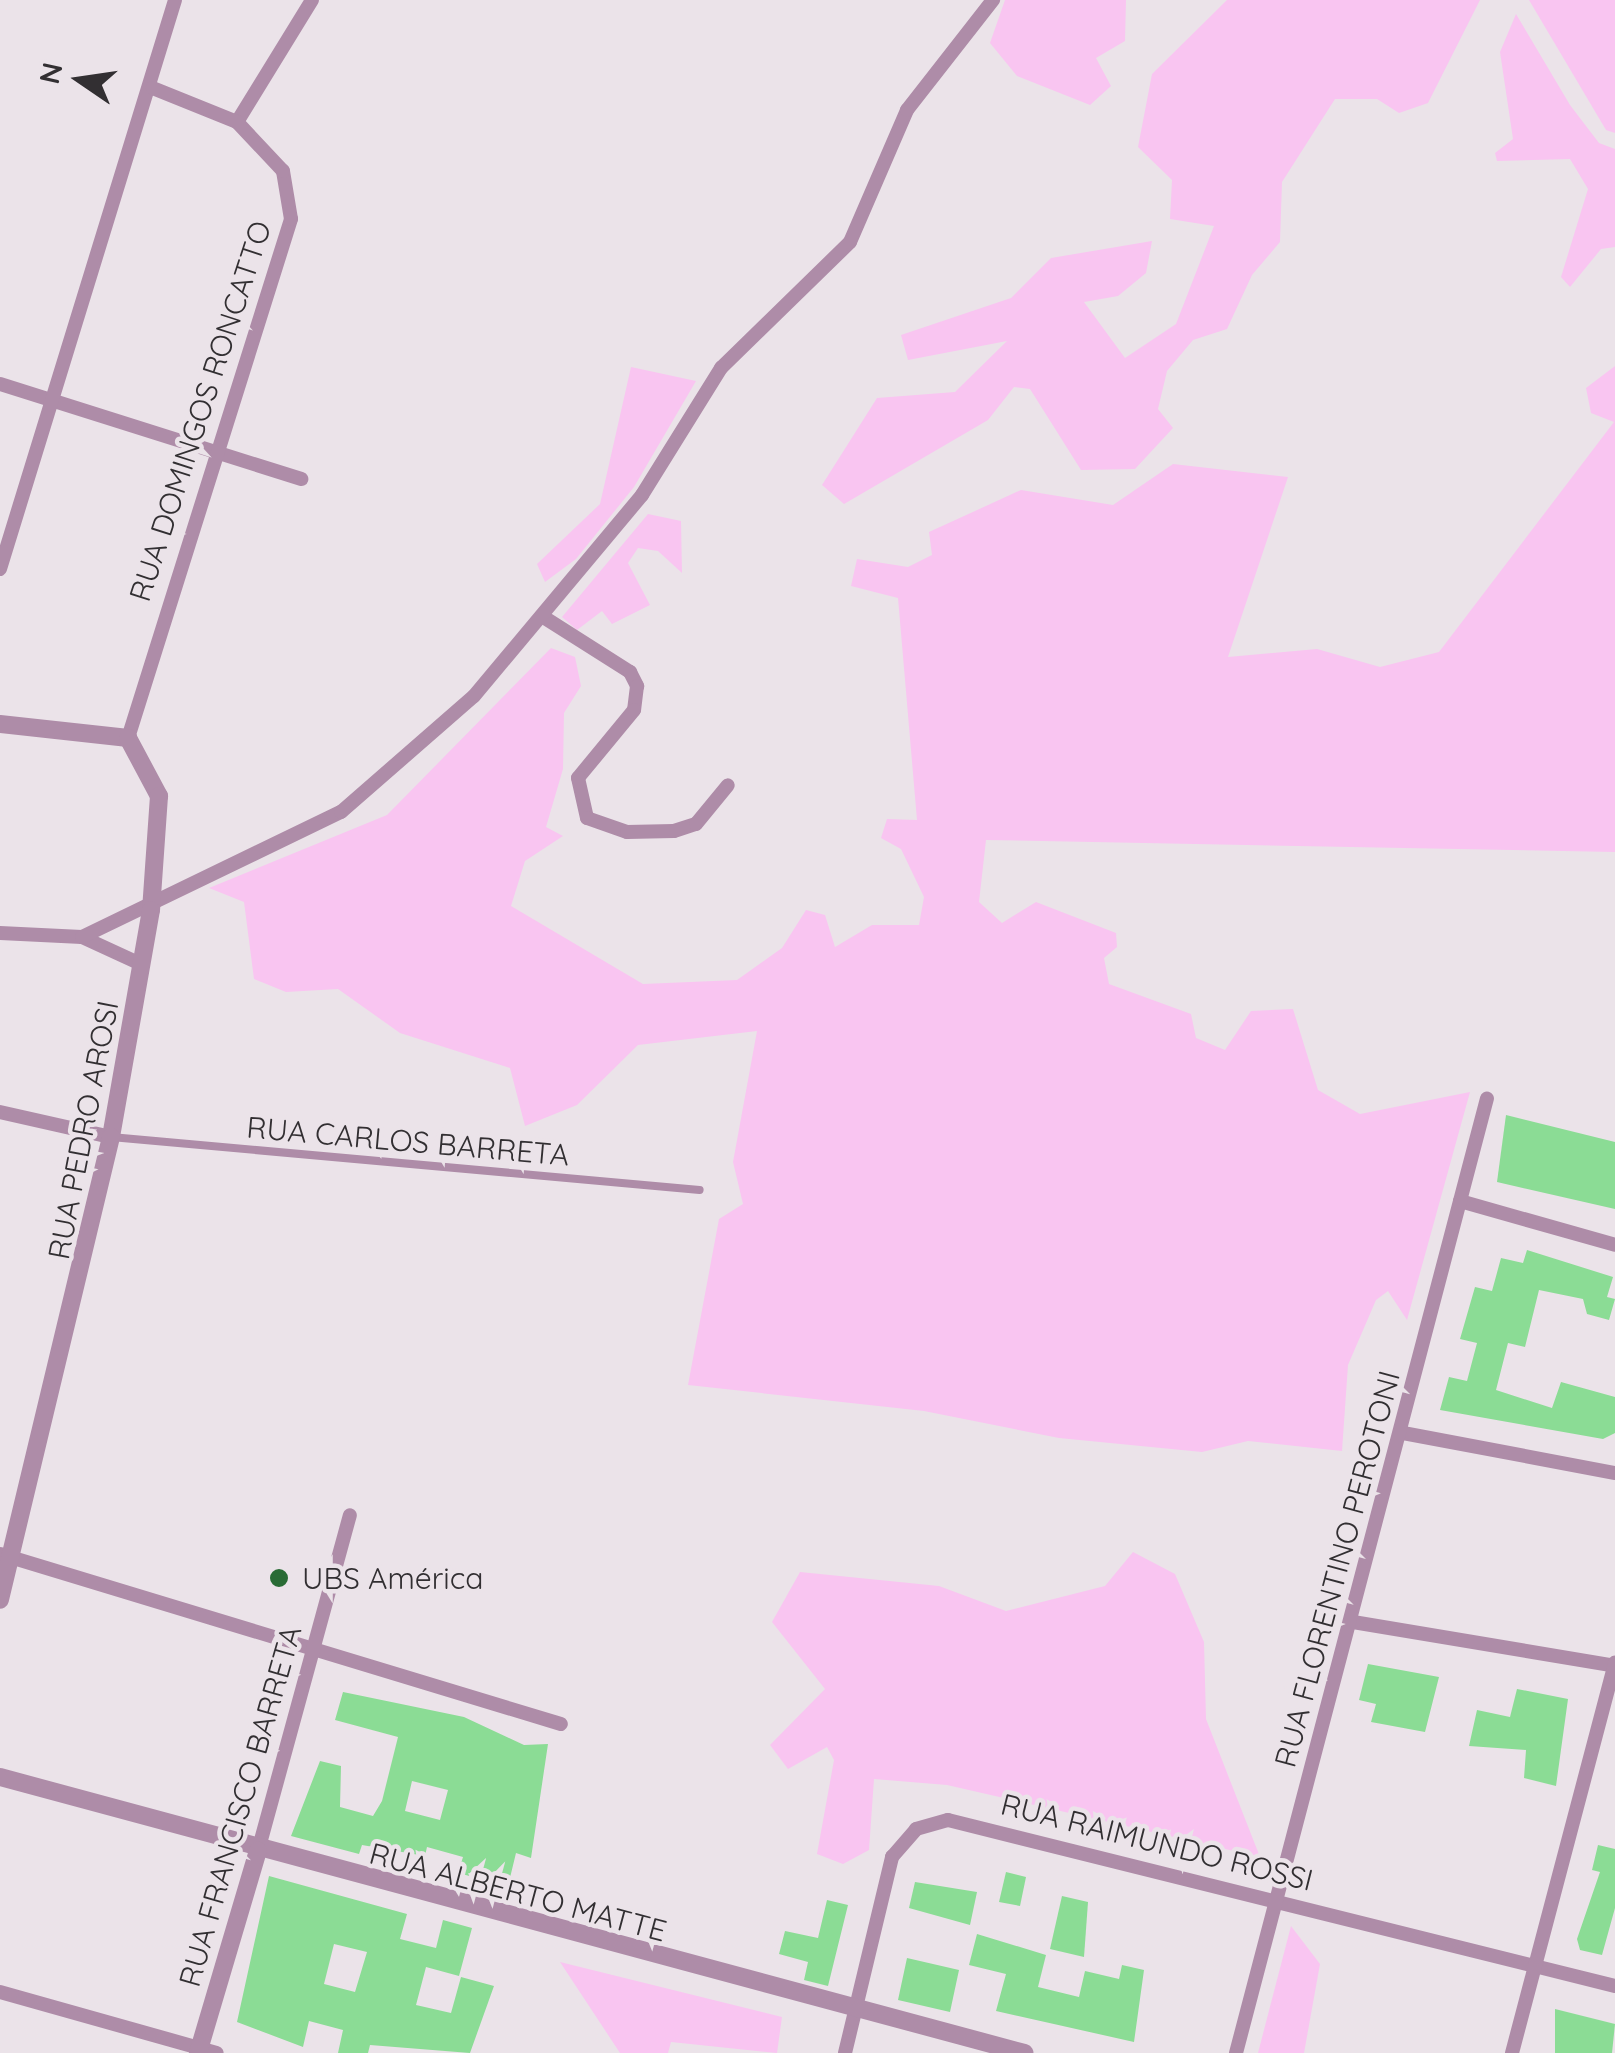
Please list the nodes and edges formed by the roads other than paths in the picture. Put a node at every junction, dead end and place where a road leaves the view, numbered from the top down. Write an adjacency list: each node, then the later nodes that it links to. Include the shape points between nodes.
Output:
1 (175, 0): 4 (street)
2 (312, 0): 5 (street)
3 (992, 0): 11 (street, via 907,110 850,242 721,368 642,496)
4 (153, 88): 5 (street, RUA DOMINGOS RONCATTO); 7 (street)
5 (237, 122): 8 (street, RUA DOMINGOS RONCATTO, via 283,171 291,219)
6 (0, 384): 7 (street)
7 (54, 398): 8 (street); 10 (street)
8 (220, 452): 9 (street); 13 (street, RUA DOMINGOS RONCATTO)
9 (300, 480)
10 (0, 569)
11 (545, 618): 14 (street, via 630,672 636,686 634,710 578,778 587,818 627,832 674,831 696,824); 15 (street, via 371,794 213,869)
12 (0, 724): 13 (street)
13 (128, 738): 15 (street, RUA PEDRO AROSI, via 159,796)
14 (728, 785)
15 (152, 910): 17 (street); 18 (street, RUA PEDRO AROSI)
16 (0, 933): 17 (street)
17 (82, 937): 18 (street)
18 (143, 965): 21 (street, RUA PEDRO AROSI)
19 (1487, 1098): 23 (street, RUA FLORENTINO PEROTONI)
20 (0, 1112): 21 (street)
21 (111, 1138): 22 (lane, RUA CARLOS BARRETA); 28 (street, RUA PEDRO AROSI)
22 (700, 1190)
23 (1460, 1201): 24 (street); 25 (street, RUA FLORENTINO PEROTONI)
24 (1615, 1245)
25 (1403, 1433): 26 (street); 30 (street, RUA FLORENTINO PEROTONI)
26 (1615, 1473)
27 (350, 1515): 31 (street, RUA FRANCISCO BARRETA)
28 (6, 1555): 29 (street, RUA PEDRO AROSI); 31 (street)
29 (0, 1600)
30 (1353, 1622): 32 (street); 36 (street, RUA FLORENTINO PEROTONI)
31 (314, 1646): 33 (street); 35 (street, RUA FRANCISCO BARRETA)
32 (1615, 1665): 37 (street)
33 (560, 1724)
34 (0, 1776): 35 (street, RUA ALBERTO MATTE)
35 (258, 1850): 40 (street, RUA ALBERTO MATTE); 41 (street, RUA FRANCISCO BARRETA)
36 (1277, 1898): 37 (street, RUA RAIMUNDO ROSSI); 40 (street, RUA RAIMUNDO ROSSI, via 948,1820 916,1829 892,1858); 44 (street, RUA FLORENTINO PEROTONI)
37 (1535, 1967): 38 (street, RUA RAIMUNDO ROSSI); 45 (street)
38 (1615, 1986)
39 (0, 1992): 41 (street)
40 (856, 2011): 42 (street, RUA RAIMUNDO ROSSI); 43 (street, RUA ALBERTO MATTE)
41 (205, 2051)
42 (845, 2053)
43 (1024, 2053)
44 (1236, 2053)
45 (1512, 2053)

